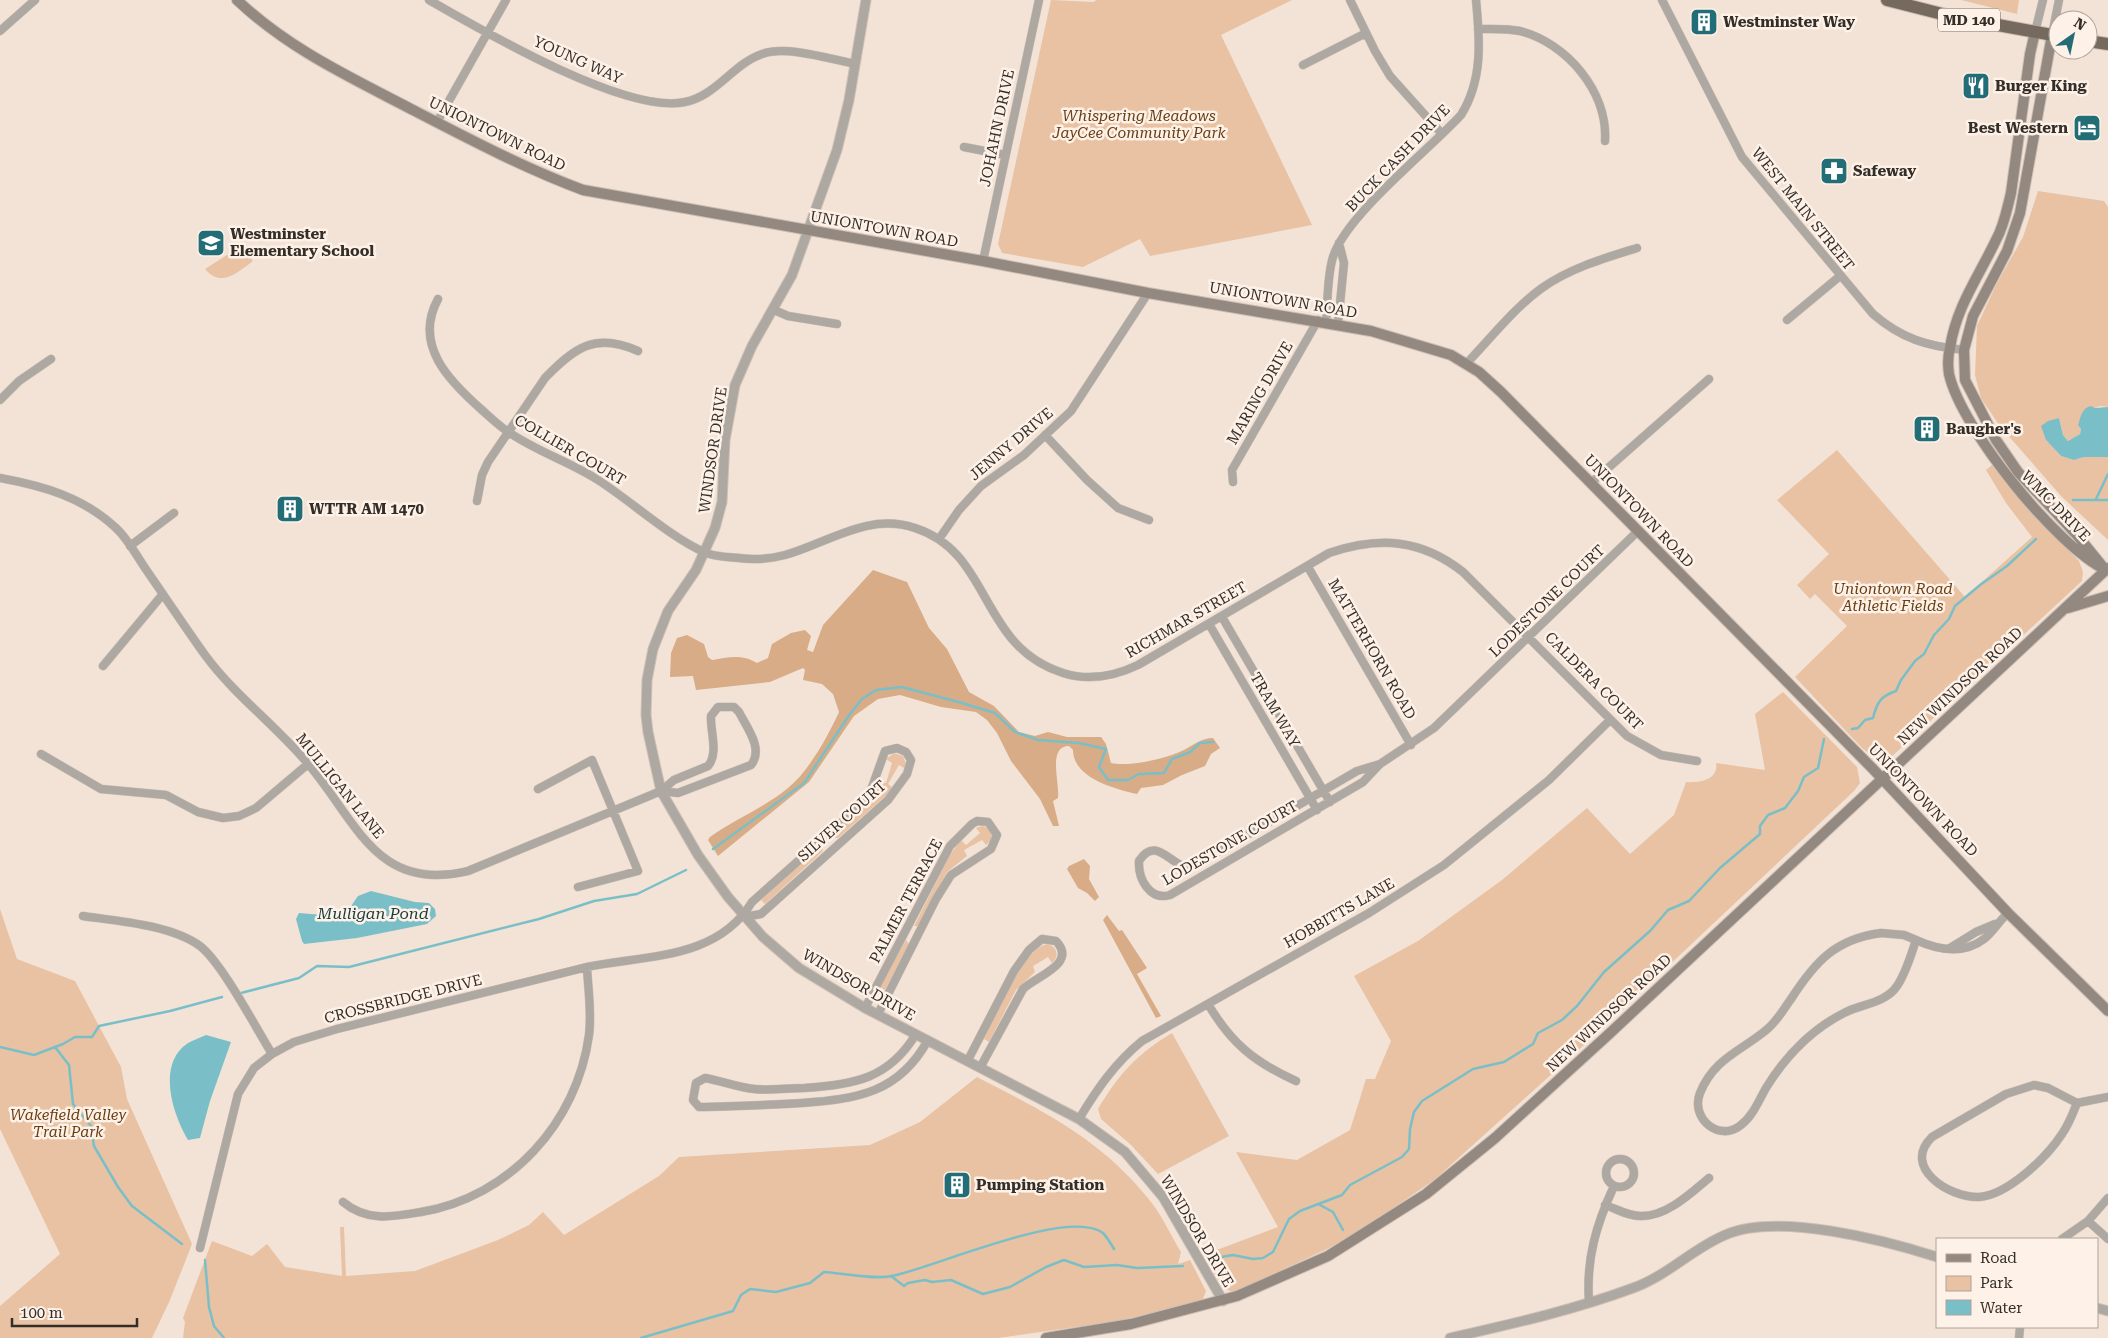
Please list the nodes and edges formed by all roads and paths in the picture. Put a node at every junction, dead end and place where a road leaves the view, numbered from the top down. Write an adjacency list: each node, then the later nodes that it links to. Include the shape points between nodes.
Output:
1 (35, 0): 13 (street)
2 (237, 0): 21 (main road, UNIONTOWN ROAD, via 302,52)
3 (428, 0): 15 (street, YOUNG WAY)
4 (506, 0): 15 (street)
5 (866, 0): 19 (street, WINDSOR DRIVE)
6 (1039, 0): 25 (street, JOHAHN DRIVE)
7 (1350, 0): 16 (street)
8 (1476, 0): 12 (street, BUCK CASH DRIVE)
9 (1662, 0): 30 (street, WEST MAIN STREET, via 1742,157)
10 (1887, 0): 14 (highway, MD 140)
11 (2043, 0): 14 (street)
12 (1478, 29): 22 (street, BUCK CASH DRIVE, via 1476,84 1461,115); 23 (street, via 1507,29 1529,34 1567,57 1584,77 1598,103 1605,124)
13 (0, 31)
14 (2035, 32): 17 (highway, MD 140); 38 (main road, WMC DRIVE, via 2006,214 1997,239 1965,295)
15 (487, 33): 19 (street, YOUNG WAY, via 605,89 670,104 702,96 753,58 770,52 797,53); 21 (street)
16 (1366, 33): 20 (street); 22 (street, via 1390,76)
17 (2048, 34)
18 (2050, 60): 39 (main road, WMC DRIVE, via 2020,213 2007,251 1973,316)
19 (855, 64): 26 (street, WINDSOR DRIVE, via 837,150)
20 (1303, 65)
21 (437, 122): 26 (main road, UNIONTOWN ROAD, via 583,190)
22 (1442, 134): 27 (street, BUCK CASH DRIVE, via 1360,215)
23 (1605, 141)
24 (964, 147): 25 (street)
25 (1005, 154): 29 (street, JOHAHN DRIVE)
26 (809, 231): 29 (main road, UNIONTOWN ROAD); 33 (street, WINDSOR DRIVE)
27 (1339, 243): 35 (street, BUCK CASH DRIVE, via 1332,258); 37 (street, via 1344,263)
28 (1637, 248): 42 (street, via 1608,255 1545,286)
29 (982, 261): 31 (main road, UNIONTOWN ROAD)
30 (1840, 276): 34 (street); 38 (street, WEST MAIN STREET, via 1884,324 1928,346)
31 (1148, 293): 35 (main road, UNIONTOWN ROAD); 46 (street, JENNY DRIVE, via 1071,411)
32 (438, 299): 45 (street, COLLIER COURT, via 430,313 428,330 438,361 465,395)
33 (774, 310): 36 (street, via 784,315); 56 (street, WINDSOR DRIVE, via 752,346 736,385 725,440 722,502)
34 (1787, 320)
35 (1322, 321): 37 (main road, UNIONTOWN ROAD); 48 (street, MARING DRIVE, via 1232,470)
36 (837, 324)
37 (1338, 324): 42 (main road, UNIONTOWN ROAD, via 1416,342)
38 (1949, 348): 39 (street, WEST MAIN STREET); 58 (main road, WMC DRIVE, via 1949,374 1961,402 2005,473 2072,546 2090,562)
39 (1964, 350): 58 (main road, WMC DRIVE, via 1965,380 1996,440 2018,472)
40 (638, 351): 45 (street, via 606,341 597,341 579,349 545,378)
41 (52, 359): 44 (street, via 19,381)
42 (1466, 364): 49 (main road, UNIONTOWN ROAD, via 1502,392)
43 (1710, 379): 49 (street)
44 (0, 400)
45 (509, 433): 50 (street, via 482,475); 56 (street, COLLIER COURT, via 584,471)
46 (1045, 435): 52 (street, via 1118,508); 54 (street, JENNY DRIVE, via 981,486)
47 (0, 478): 55 (street, MULLIGAN LANE, via 49,488 75,499 118,529)
48 (1234, 482)
49 (1591, 482): 53 (main road, UNIONTOWN ROAD)
50 (477, 501)
51 (174, 513): 55 (street)
52 (1149, 520)
53 (1638, 531): 64 (street, LODESTONE COURT); 72 (main road, UNIONTOWN ROAD)
54 (939, 539): 56 (street, RICHMAR STREET, via 900,524 876,524 768,558); 63 (street, RICHMAR STREET, via 964,563 1015,645 1033,660 1056,670 1092,677 1118,673)
55 (130, 546): 59 (street, MULLIGAN LANE)
56 (704, 553): 75 (street, WINDSOR DRIVE, via 668,612 649,666 646,697 648,732)
57 (1308, 567): 62 (street, RICHMAR STREET); 64 (street, RICHMAR STREET, via 1330,553 1350,546 1388,542 1432,552 1463,572); 67 (street, MATTERHORN ROAD)
58 (2107, 570): 61 (main road, NEW WINDSOR ROAD)
59 (163, 594): 65 (street); 70 (street, MULLIGAN LANE, via 232,688)
60 (2108, 596): 61 (main road)
61 (2064, 609): 72 (main road, NEW WINDSOR ROAD)
62 (1222, 617): 63 (street, RICHMAR STREET); 74 (street, TRAM WAY)
63 (1209, 624): 76 (street, TRAM WAY)
64 (1529, 637): 66 (street, CALDERA COURT); 67 (street, LODESTONE COURT, via 1434,728)
65 (104, 666)
66 (1610, 720): 69 (street, CALDERA COURT, via 1627,736 1661,755); 86 (street, HOBBITTS LANE, via 1549,780 1444,865 1369,913)
67 (1411, 745): 71 (street, LODESTONE COURT)
68 (41, 754): 70 (street, via 101,789 166,796 198,812 223,818 239,816 256,808)
69 (1697, 761)
70 (308, 764): 79 (street, MULLIGAN LANE, via 366,843 392,863 428,876 454,875 482,867)
71 (1380, 764): 74 (street, LODESTONE COURT, via 1357,771); 77 (street, LODESTONE COURT, via 1363,782)
72 (1883, 779): 81 (main road, UNIONTOWN ROAD); 109 (main road, NEW WINDSOR ROAD, via 1512,1124 1457,1171 1390,1219 1328,1256)
73 (538, 789): 79 (street, via 592,760)
74 (1323, 790): 76 (street, LODESTONE COURT); 77 (street, TRAM WAY)
75 (661, 791): 75 (street, via 678,793 750,765 756,758 756,750 734,707 718,707 711,716 712,762 674,780); 79 (street, MULLIGAN LANE); 83 (street, WINDSOR DRIVE, via 698,855)
76 (1310, 798): 78 (street, TRAM WAY); 78 (street, LODESTONE COURT, via 1192,866 1180,866 1162,852 1153,850 1139,861 1140,874 1155,896 1170,895)
77 (1330, 802): 78 (street, LODESTONE COURT)
78 (1317, 810)
79 (612, 811): 80 (street, via 638,871)
80 (578, 887)
81 (2008, 912): 84 (street, via 1988,935 1958,949 1935,949); 88 (main road, UNIONTOWN ROAD)
82 (83, 916): 92 (street, via 142,925 178,935 200,946)
83 (744, 917): 83 (street, SILVER COURT, via 761,914 888,800 909,770 911,760 908,754 897,748 885,751 871,790 860,806 752,902); 85 (street, CROSSBRIDGE DRIVE, via 680,953); 87 (street, WINDSOR DRIVE, via 799,968)
84 (1916, 940): 84 (street, via 1894,933 1870,934 1837,946 1821,958 1776,1020 1725,1058 1711,1075 1698,1104 1705,1123 1728,1131 1741,1125 1784,1062 1807,1038 1832,1020 1878,1000 1897,986)
85 (587, 967): 92 (street, CROSSBRIDGE DRIVE, via 337,1029 294,1042); 102 (street, via 589,1033 581,1072 559,1119 524,1161 486,1190 438,1209 368,1216 354,1212)
86 (1208, 1004): 95 (street, via 1219,1023 1244,1051 1275,1072); 98 (street, HOBBITTS LANE, via 1156,1032 1128,1052 1107,1075)
87 (865, 1008): 89 (street, WINDSOR DRIVE); 89 (street, PALMER TERRACE, via 950,846 972,824 988,822 997,835 995,844 951,875)
88 (2108, 1011)
89 (878, 1014): 90 (street, WINDSOR DRIVE)
90 (916, 1034): 91 (street, WINDSOR DRIVE); 91 (street, via 896,1061 860,1081 770,1090 705,1078 696,1083 693,1100 699,1107 706,1107 813,1102 862,1096 902,1074)
91 (928, 1040): 93 (street, WINDSOR DRIVE)
92 (272, 1054): 107 (street, CROSSBRIDGE DRIVE, via 254,1068 238,1094)
93 (968, 1060): 94 (street, WINDSOR DRIVE); 94 (street, via 1022,959 1042,939 1056,941 1062,950 1061,961 1023,989)
94 (981, 1066): 98 (street, WINDSOR DRIVE)
95 (1296, 1081)
96 (2108, 1097): 97 (street)
97 (2077, 1103): 97 (street, via 2041,1086 2018,1088 1932,1137 1922,1150 1924,1168 1936,1181 1958,1193 1979,1197 1997,1192 2048,1152 2063,1134)
98 (1079, 1119): 109 (street, WINDSOR DRIVE, via 1125,1152 1152,1182)
99 (1710, 1178): 103 (street, via 1669,1208 1652,1215 1633,1215)
100 (1614, 1186): 103 (street)
101 (2108, 1198): 104 (street)
102 (342, 1202)
103 (1605, 1205): 110 (street, via 1592,1245)
104 (2088, 1221): 105 (street); 106 (street)
105 (2063, 1238)
106 (2108, 1238)
107 (200, 1248)
108 (1936, 1257): 110 (street, via 1836,1233 1766,1225 1725,1235 1650,1281)
109 (1223, 1301): 111 (main road, NEW WINDSOR ROAD, via 1130,1324)
110 (1589, 1302): 112 (street)
111 (1046, 1338)
112 (1450, 1338)

